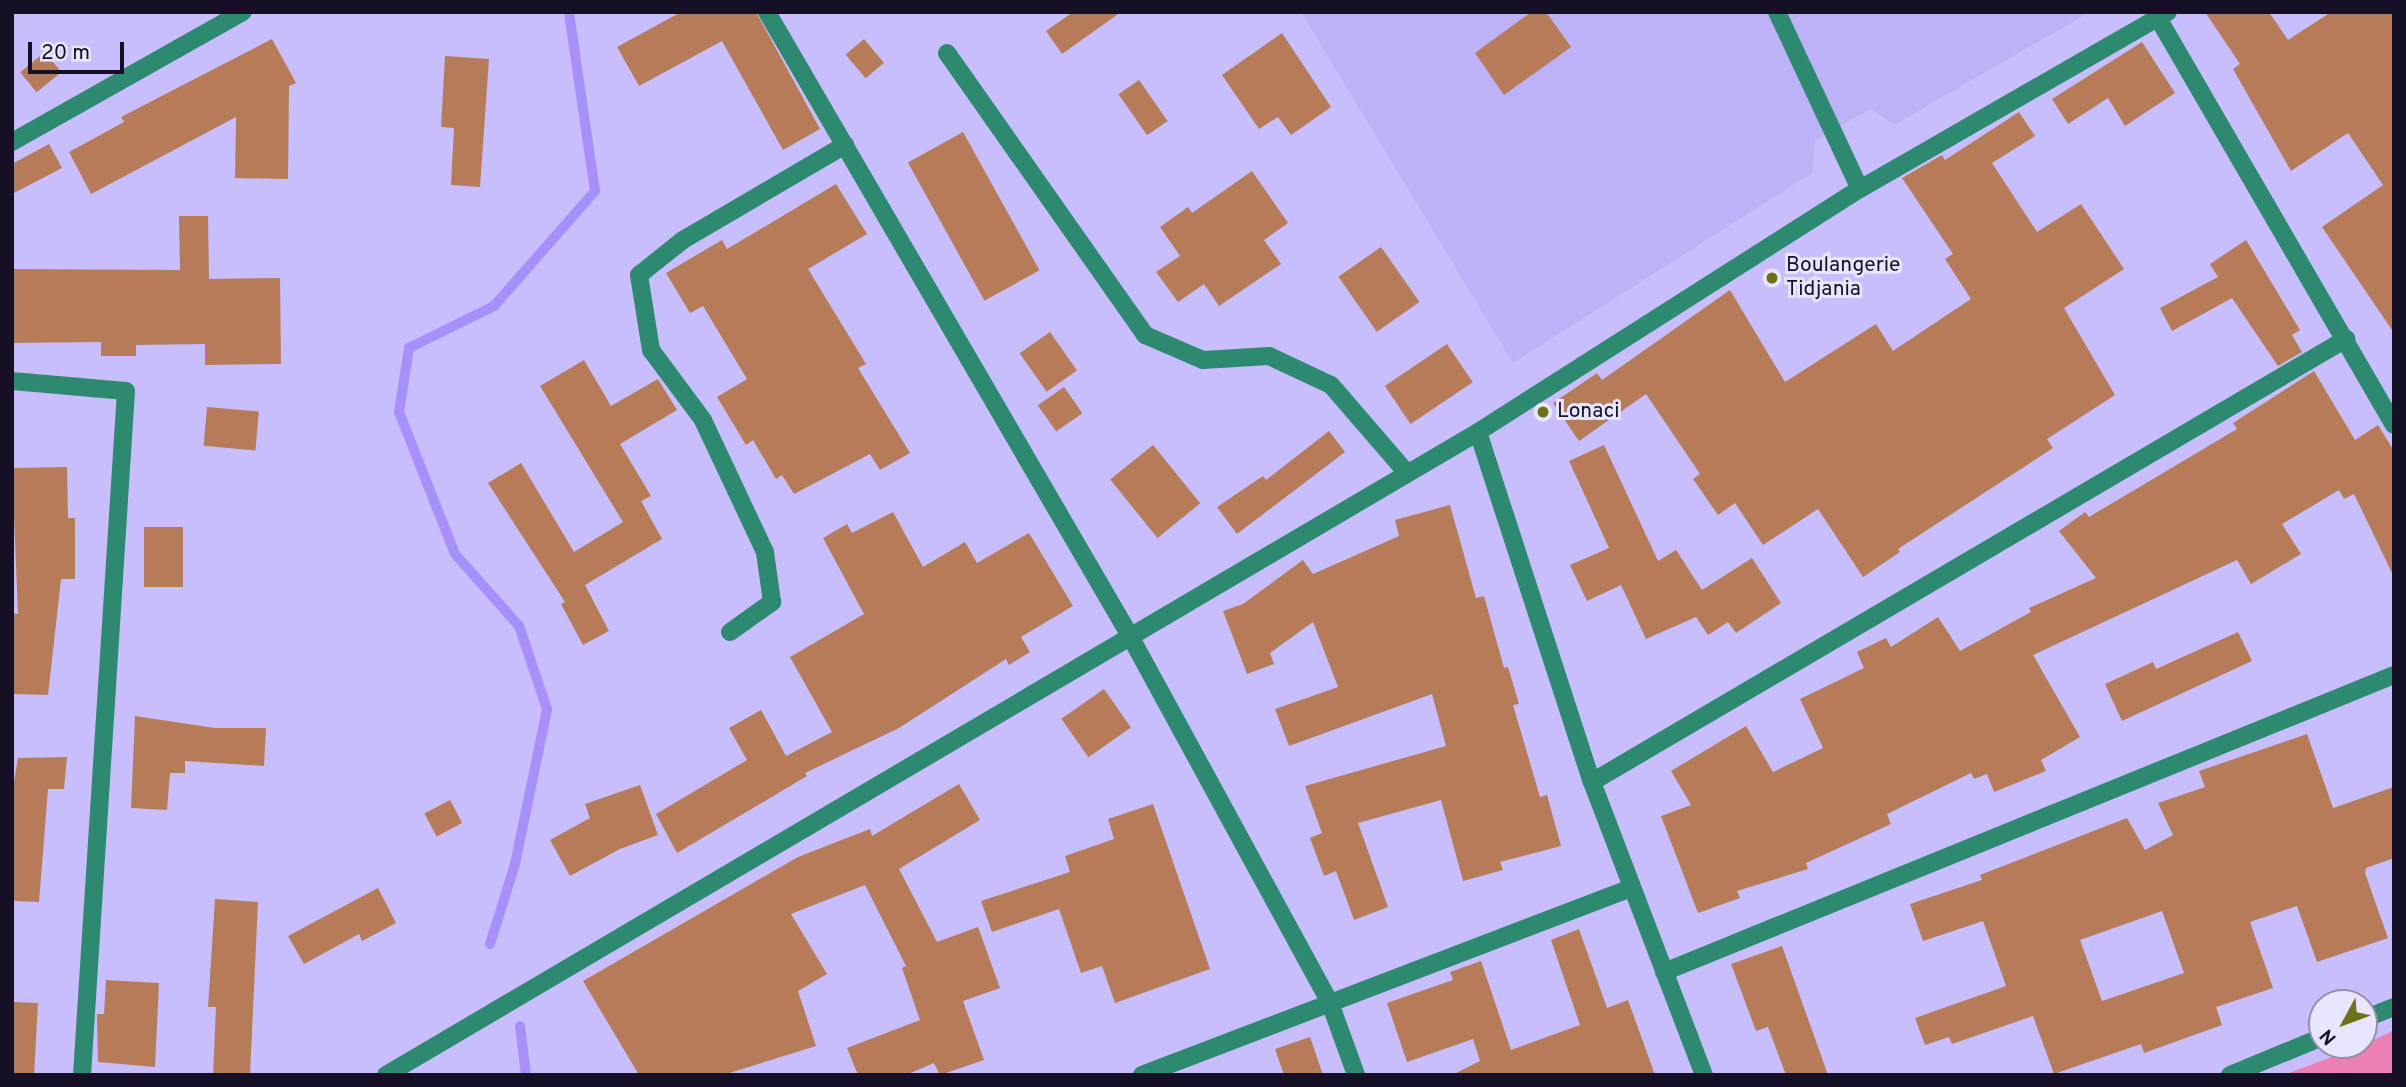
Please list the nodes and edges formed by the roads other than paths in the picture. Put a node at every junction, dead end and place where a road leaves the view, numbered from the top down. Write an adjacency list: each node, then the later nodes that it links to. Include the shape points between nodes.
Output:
1 (243, 12): 6 (street)
2 (767, 12): 7 (street)
3 (1777, 12): 8 (street)
4 (2163, 15): 8 (street); 9 (street)
5 (947, 53): 13 (street, via 1145,335 1203,360 1269,356 1331,385)
6 (12, 142)
7 (845, 145): 14 (street, via 683,240 639,275 651,350 703,419 765,551 772,602); 15 (street)
8 (1860, 189): 12 (street)
9 (2346, 340): 11 (street); 17 (street)
10 (12, 381): 22 (street, via 126,391)
11 (2394, 425)
12 (1478, 432): 13 (street); 17 (street)
13 (1407, 473): 15 (street)
14 (730, 632)
15 (1130, 636): 20 (street); 23 (street)
16 (2394, 675): 19 (street)
17 (1592, 782): 18 (street)
18 (1632, 888): 19 (street); 20 (street)
19 (1664, 972): 26 (street)
20 (1330, 1003): 24 (street); 25 (street)
21 (2308, 1043): 27 (street)
22 (82, 1075)
23 (386, 1075)
24 (1142, 1075)
25 (1356, 1075)
26 (1704, 1075)
27 (2230, 1075)

